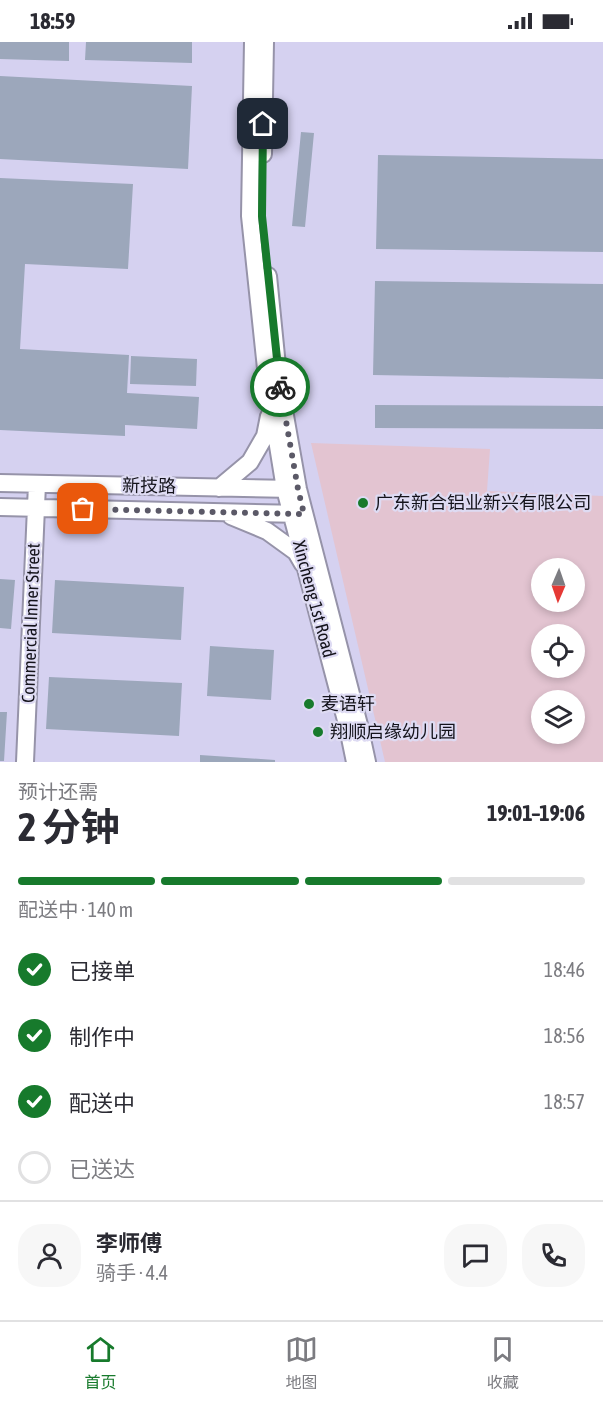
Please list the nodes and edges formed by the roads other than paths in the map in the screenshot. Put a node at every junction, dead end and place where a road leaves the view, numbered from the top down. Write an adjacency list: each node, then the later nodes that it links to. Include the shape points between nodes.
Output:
1 (253, 42): 3 (street, Xincheng 1st Road, via 250,216)
2 (265, 42): 7 (street, Xincheng 1st Road, via 262,216)
3 (271, 406): 6 (street, via 265,436 250,462); 7 (street, Xincheng 1st Road)
4 (0, 483): 5 (street, 新技路)
5 (37, 484): 6 (street, 新技路); 9 (street, Commercial Inner Street)
6 (219, 488): 7 (street, 新技路)
7 (292, 489): 11 (street, Xincheng 1st Road)
8 (0, 507): 9 (street, 新技路)
9 (37, 508): 10 (street, 新技路); 13 (street, Commercial Inner Street)
10 (222, 512): 11 (street, 新技路); 12 (street, via 267,531 296,552)
11 (298, 514): 12 (street, Xincheng 1st Road); 15 (street, Xincheng 1st Road)
12 (307, 570): 14 (street, Xincheng 1st Road)
13 (26, 762)
14 (355, 762)
15 (367, 762)

